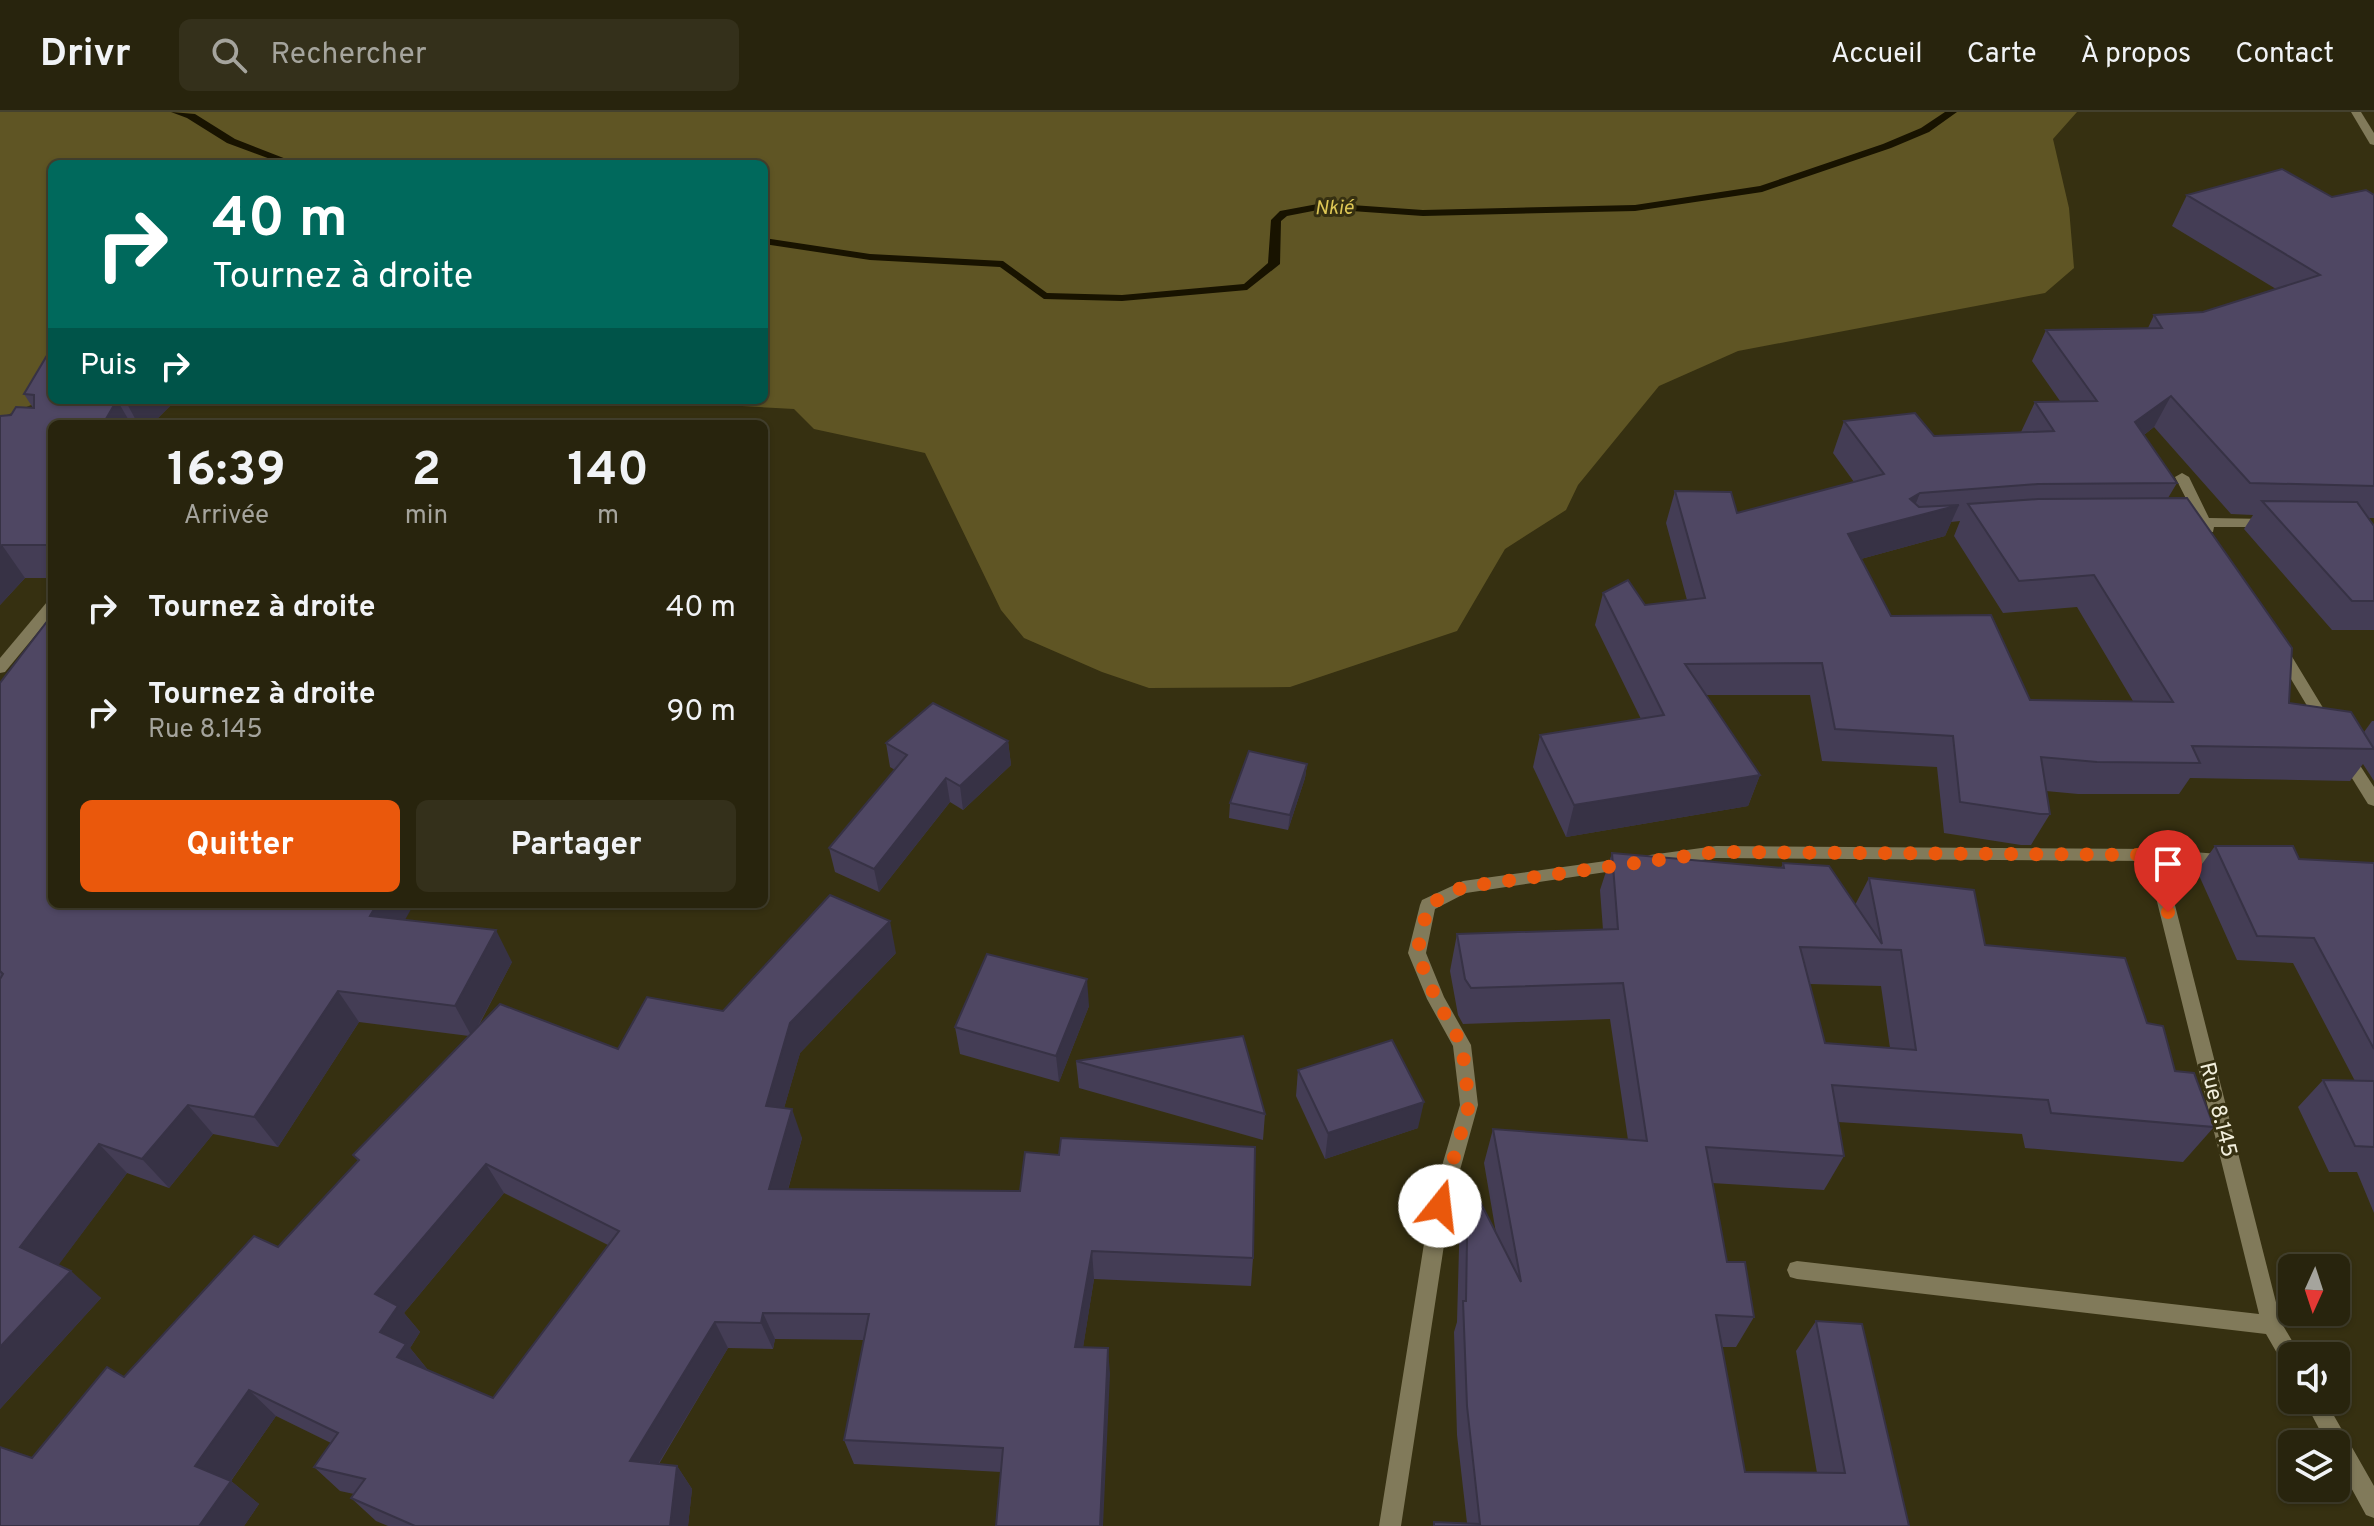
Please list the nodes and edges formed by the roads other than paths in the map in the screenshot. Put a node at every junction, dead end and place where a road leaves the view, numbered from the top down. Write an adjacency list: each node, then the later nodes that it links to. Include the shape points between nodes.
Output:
1 (2356, 112): 2 (street)
2 (2374, 142)
3 (2182, 477): 5 (street)
4 (2175, 522): 5 (street)
5 (2204, 522): 6 (street); 7 (street)
6 (2280, 523)
7 (2220, 549)
8 (48, 610): 10 (street)
9 (2269, 631): 11 (street)
10 (0, 668)
11 (2374, 800)
12 (2154, 855): 13 (street); 15 (street, Rue 8.145); 19 (street, via 1716,852 1463,887 1428,905 1417,953 1462,1045 1469,1105 1440,1206)
13 (2249, 860)
14 (1797, 1270): 15 (street)
15 (2272, 1325): 16 (street, Rue 8.145)
16 (2282, 1342)
17 (2322, 1414): 18 (street)
18 (2374, 1507)
19 (1390, 1526)

